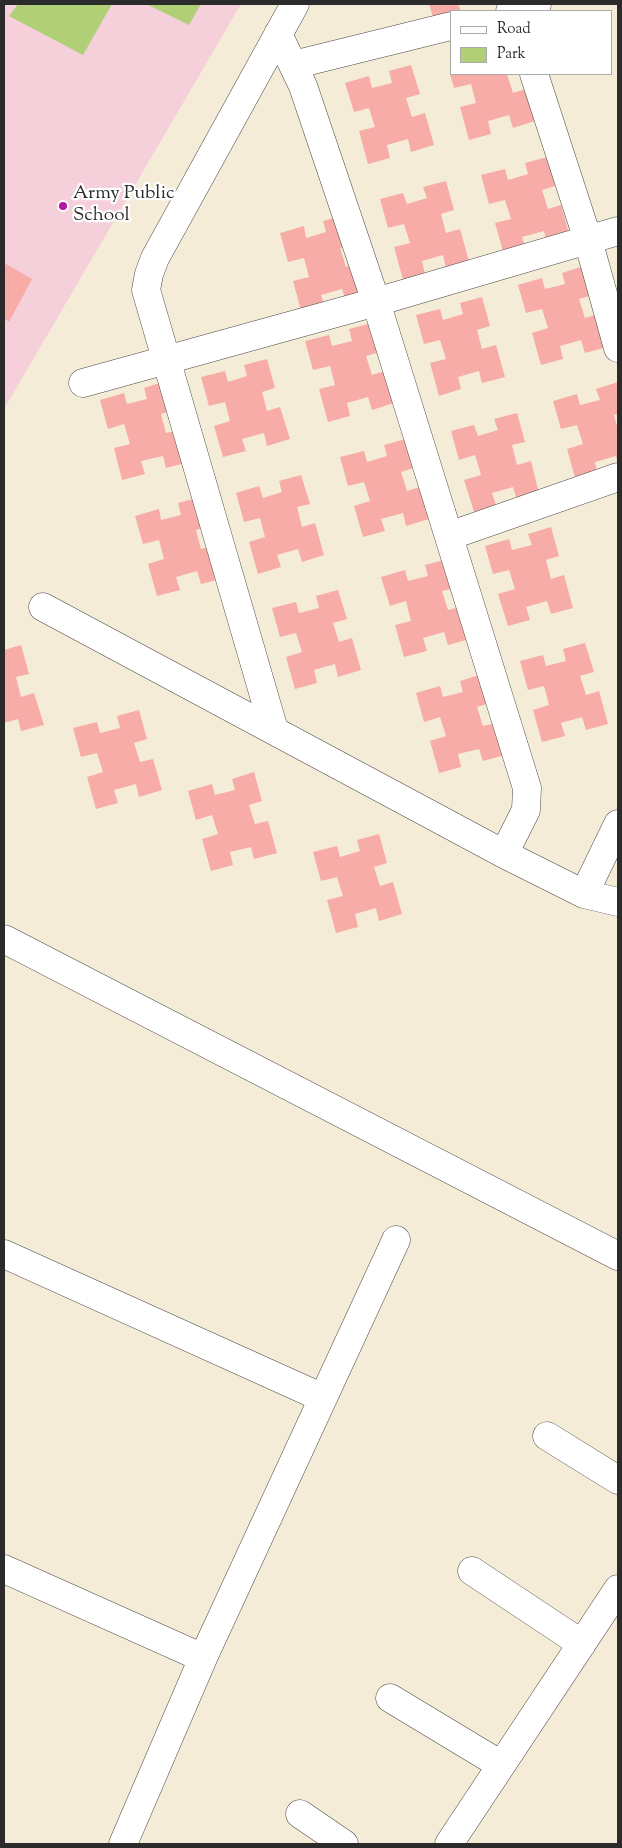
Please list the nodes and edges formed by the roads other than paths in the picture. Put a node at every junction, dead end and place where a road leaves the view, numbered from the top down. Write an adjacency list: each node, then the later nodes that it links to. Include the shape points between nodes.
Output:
1 (295, 4): 3 (street)
2 (450, 26): 4 (street)
3 (278, 34): 4 (street); 10 (street, via 149,274 146,290)
4 (293, 65): 8 (street)
5 (534, 75): 7 (street)
6 (618, 231): 7 (street)
7 (588, 240): 8 (street); 9 (street)
8 (376, 302): 10 (street); 13 (street)
9 (618, 348)
10 (166, 360): 11 (street); 15 (street)
11 (83, 383)
12 (618, 477): 13 (street)
13 (449, 536): 17 (street, via 527,788 526,810)
14 (43, 607): 15 (street)
15 (274, 730): 17 (street)
16 (618, 825): 18 (street)
17 (504, 854): 18 (street)
18 (584, 894): 19 (street)
19 (618, 902)
20 (4, 939): 23 (street)
21 (396, 1240): 24 (street)
22 (4, 1254): 24 (street)
23 (618, 1256)
24 (323, 1398): 31 (street)
25 (547, 1436): 26 (street)
26 (618, 1480)
27 (4, 1570): 31 (street)
28 (472, 1571): 30 (street)
29 (618, 1589): 30 (street)
30 (582, 1644): 33 (street)
31 (203, 1658): 35 (street)
32 (390, 1698): 33 (street)
33 (501, 1765): 37 (street)
34 (300, 1814): 36 (street)
35 (122, 1844)
36 (344, 1844)
37 (449, 1844)

